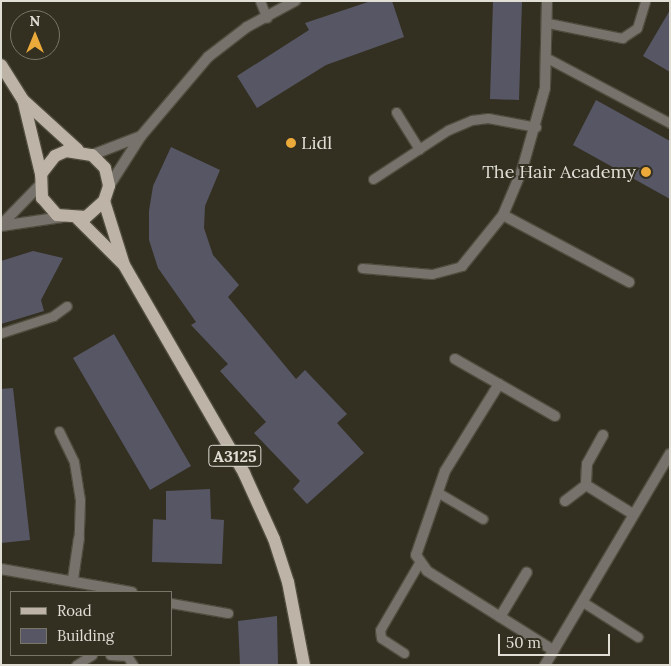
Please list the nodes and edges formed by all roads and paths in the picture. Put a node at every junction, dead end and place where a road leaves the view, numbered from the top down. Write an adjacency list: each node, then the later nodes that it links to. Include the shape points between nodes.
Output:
1 (260, 1): 5 (lane)
2 (294, 1): 5 (street)
3 (547, 1): 6 (street)
4 (645, 1): 6 (lane, via 637,28 622,38)
5 (267, 18): 13 (street, via 208,57)
6 (548, 23): 7 (street)
7 (547, 58): 11 (lane); 12 (street, via 546,88)
8 (1, 65): 9 (main road)
9 (23, 100): 15 (main road); 18 (main road)
10 (396, 112): 14 (lane)
11 (670, 123)
12 (536, 127): 14 (lane, via 488,118 472,120); 21 (street)
13 (141, 136): 16 (street); 19 (street)
14 (420, 149): 17 (lane)
15 (78, 150): 16 (main road); 18 (main road, via 55,156)
16 (92, 155): 19 (main road, via 105,168)
17 (374, 179)
18 (40, 180): 22 (main road, via 48,207); 24 (street)
19 (109, 186): 20 (main road)
20 (104, 202): 23 (main road, via 94,213); 25 (main road, A3125)
21 (503, 215): 26 (street); 28 (street)
22 (62, 217): 23 (main road); 24 (street)
23 (78, 219): 25 (main road, A3125)
24 (1, 225)
25 (124, 264): 57 (main road, A3125, via 239,465 274,539 288,582)
26 (462, 266): 27 (lane, via 432,274)
27 (362, 268)
28 (629, 282)
29 (67, 306): 30 (lane, via 53,316)
30 (1, 334)
31 (454, 359): 32 (street)
32 (499, 384): 33 (street); 38 (street, via 451,460)
33 (555, 416)
34 (59, 431): 42 (lane, via 74,462 80,500)
35 (603, 435): 37 (street, via 587,464)
36 (670, 454): 40 (street)
37 (586, 485): 39 (street); 40 (street)
38 (437, 492): 41 (lane); 43 (street, via 416,546)
39 (565, 501)
40 (633, 514): 48 (street)
41 (483, 519)
42 (79, 538): 46 (street)
43 (419, 564): 51 (street); 54 (lane, via 380,630 381,638)
44 (1, 569): 46 (street)
45 (527, 572): 51 (street)
46 (73, 579): 47 (street)
47 (127, 591)
48 (583, 602): 52 (lane); 53 (street)
49 (172, 603): 50 (lane)
50 (228, 613)
51 (500, 617): 53 (street)
52 (638, 636)
53 (553, 650): 58 (street)
54 (404, 653)
55 (90, 656): 56 (lane)
56 (76, 665)
57 (304, 665)
58 (545, 665)

